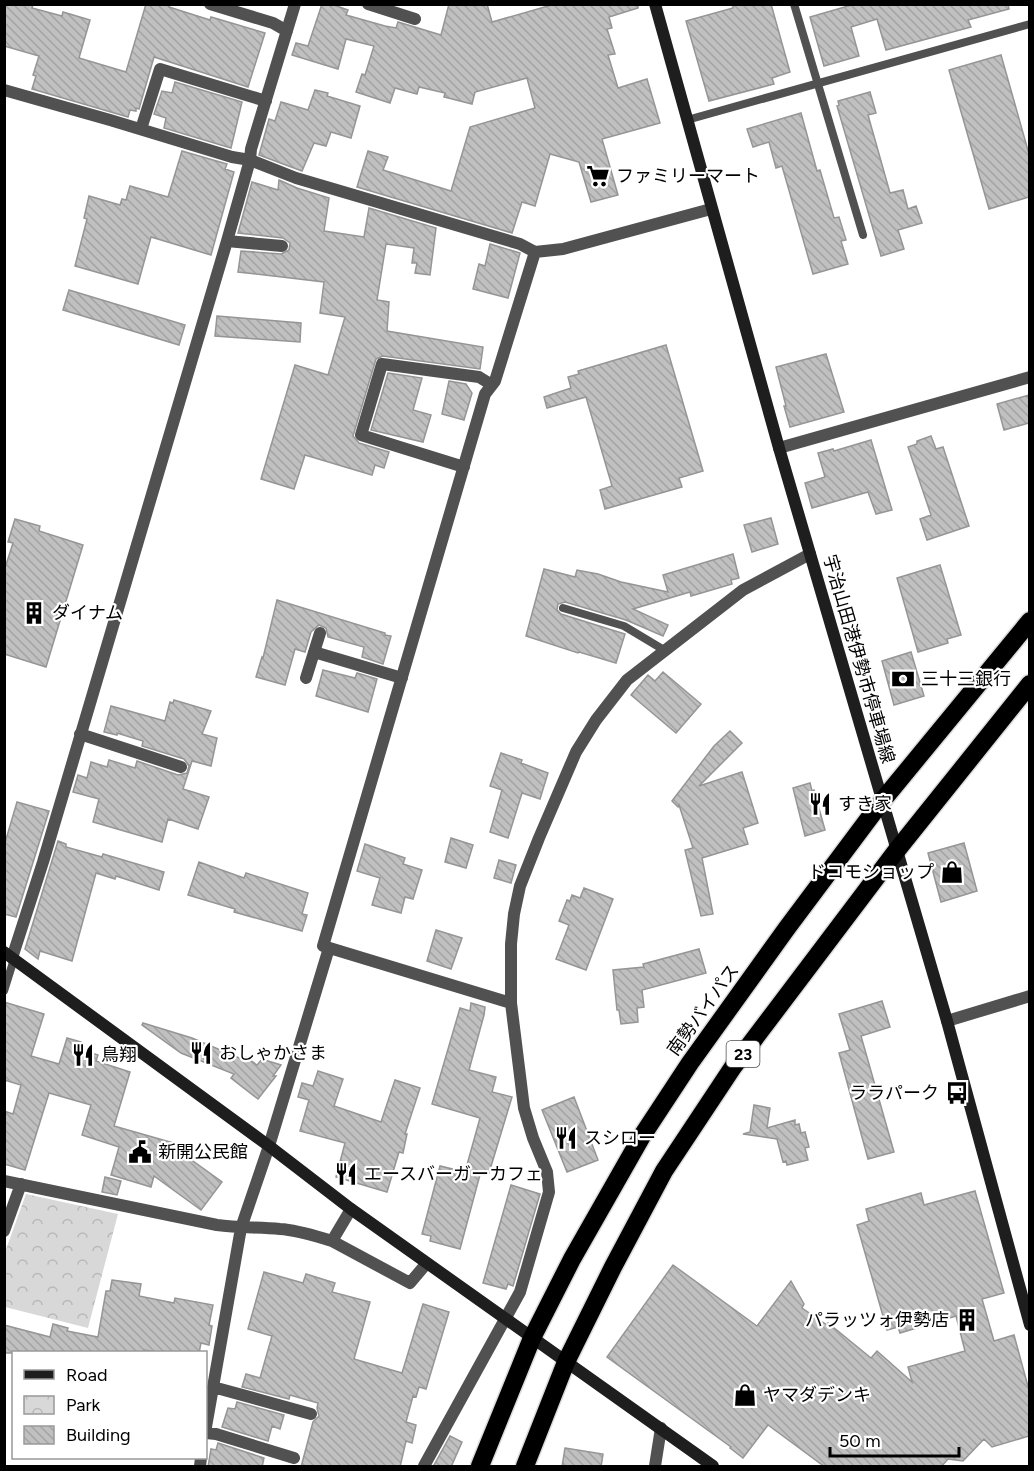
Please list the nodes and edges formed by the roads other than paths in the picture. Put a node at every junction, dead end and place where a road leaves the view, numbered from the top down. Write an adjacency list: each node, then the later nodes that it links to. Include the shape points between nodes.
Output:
1 (210, 4): 8 (street, via 273,22)
2 (295, 4): 8 (street)
3 (368, 4): 6 (street)
4 (655, 4): 12 (main road, 宇治山田港伊勢市停車場線)
5 (794, 4): 9 (lane)
6 (415, 19)
7 (1029, 24): 9 (lane)
8 (287, 31): 11 (street)
9 (817, 84): 12 (lane); 16 (lane)
10 (4, 90): 13 (street)
11 (266, 101): 13 (street, via 160,69); 14 (street)
12 (687, 120): 15 (main road, 宇治山田港伊勢市停車場線)
13 (141, 129): 14 (street)
14 (250, 160): 17 (street); 19 (street, via 296,178 520,244)
15 (711, 209): 19 (street, via 563,249); 22 (main road, 宇治山田港伊勢市停車場線)
16 (863, 235)
17 (227, 241): 18 (street); 33 (street)
18 (282, 246)
19 (535, 252): 21 (street)
20 (1029, 377): 22 (street)
21 (492, 385): 23 (street, via 485,394); 23 (street, via 479,377 382,364 361,435)
22 (779, 448): 24 (main road, 宇治山田港伊勢市停車場線)
23 (464, 467): 31 (street)
24 (810, 554): 28 (street, via 743,590); 35 (main road, 宇治山田港伊勢市停車場線)
25 (564, 608): 28 (lane, via 624,626)
26 (1029, 621): 35 (highway, 南勢バイパス / 23)
27 (320, 633): 29 (street)
28 (664, 650): 41 (street, via 627,680 576,752 520,886 511,945)
29 (314, 652): 30 (street); 31 (street)
30 (306, 678)
31 (402, 678): 37 (street, via 323,946)
32 (1029, 684): 36 (highway, 23)
33 (80, 734): 34 (street); 38 (street, via 43,862)
34 (181, 767)
35 (882, 801): 36 (main road, 宇治山田港伊勢市停車場線); 53 (highway, 南勢バイパス / 23, via 704,1043 642,1136)
36 (897, 850): 42 (main road, 宇治山田港伊勢市停車場線); 54 (highway, 23, via 733,1067 664,1172)
37 (329, 948): 41 (street); 43 (street)
38 (10, 956): 39 (lane); 43 (main road)
39 (4, 991)
40 (1029, 996): 42 (street)
41 (511, 1003): 51 (street, via 524,1108 547,1172 549,1192 520,1292)
42 (947, 1022): 52 (main road, 宇治山田港伊勢市停車場線)
43 (269, 1146): 46 (main road); 47 (street)
44 (4, 1181): 45 (street)
45 (21, 1184): 47 (street); 48 (street)
46 (351, 1209): 49 (street); 50 (main road)
47 (241, 1228): 49 (street, via 280,1228); 55 (street)
48 (4, 1231)
49 (332, 1241): 50 (street, via 410,1283)
50 (426, 1264): 51 (main road)
51 (505, 1320): 53 (main road); 61 (street)
52 (1029, 1324)
53 (532, 1338): 54 (main road); 62 (highway, 南勢バイパス / 23)
54 (566, 1362): 58 (main road); 63 (highway, 23)
55 (213, 1387): 56 (street); 57 (street)
56 (310, 1414)
57 (207, 1415)
58 (661, 1428): 64 (street); 65 (main road)
59 (207, 1433): 60 (street)
60 (294, 1458)
61 (424, 1467)
62 (480, 1467)
63 (525, 1467)
64 (655, 1467)
65 (713, 1467)

